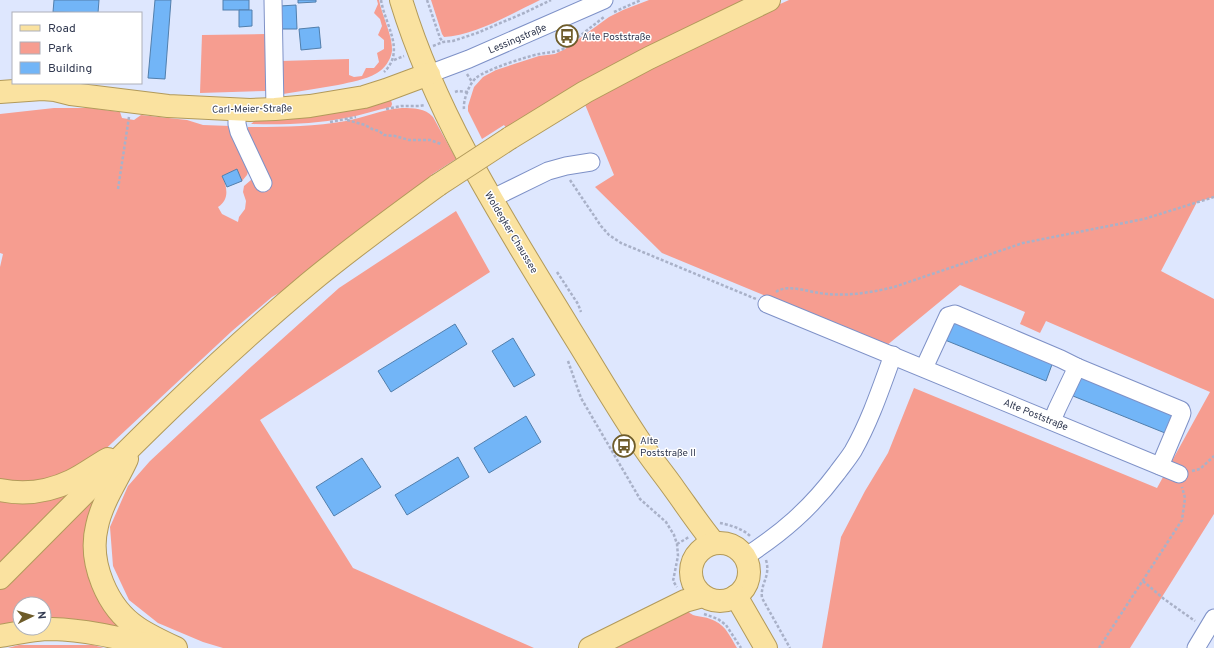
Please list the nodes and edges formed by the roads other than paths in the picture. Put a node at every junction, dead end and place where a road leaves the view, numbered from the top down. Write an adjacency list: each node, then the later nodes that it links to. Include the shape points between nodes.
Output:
1 (273, 0): 10 (street)
2 (401, 0): 5 (main road, Woldegker Chaussee, via 415,44)
3 (770, 0): 19 (main road, bridge, via 585,92 438,185 307,284 219,362)
4 (607, 9): 5 (street, Lessingstraße)
5 (429, 74): 10 (main road, Carl-Meier-Straße, via 364,97); 13 (main road, Woldegker Chaussee)
6 (0, 92): 7 (main road, Carl-Meier-Straße, via 42,89)
7 (71, 94): 8 (main road, Carl-Meier-Straße); 9 (main road, Carl-Meier-Straße, via 168,106)
8 (0, 104)
9 (237, 109): 10 (main road, Carl-Meier-Straße); 12 (street, via 239,132)
10 (275, 109)
11 (592, 162): 13 (street, via 548,171)
12 (263, 183)
13 (491, 199): 23 (main road, Woldegker Chaussee, via 647,452 690,536)
14 (767, 304): 15 (street, Alte Poststraße)
15 (893, 355): 17 (street, Alte Poststraße); 24 (street, via 878,396 852,452 822,492 793,522)
16 (1077, 366): 17 (street, via 955,314 948,316); 18 (street); 20 (street, via 1181,410 1180,421)
17 (924, 368): 18 (street, Alte Poststraße)
18 (1052, 421): 20 (street, Alte Poststraße)
19 (134, 445): 22 (main road, via 71,481 53,488 33,492); 25 (main road); 32 (main road, via 103,506 96,527 96,562 109,597 121,613 138,628)
20 (1160, 466): 21 (street, Alte Poststraße)
21 (1179, 474)
22 (0, 490)
23 (708, 540): 24 (main road, via 730,544); 26 (main road, via 692,561)
24 (752, 553): 27 (main road, via 747,583)
25 (0, 578)
26 (689, 591): 27 (main road, via 717,601); 30 (main road)
27 (736, 596): 33 (main road)
28 (1211, 624): 34 (street)
29 (0, 636): 31 (main road, via 50,629 80,631)
30 (597, 644)
31 (163, 648)
32 (176, 648)
33 (766, 648)
34 (1196, 648)

